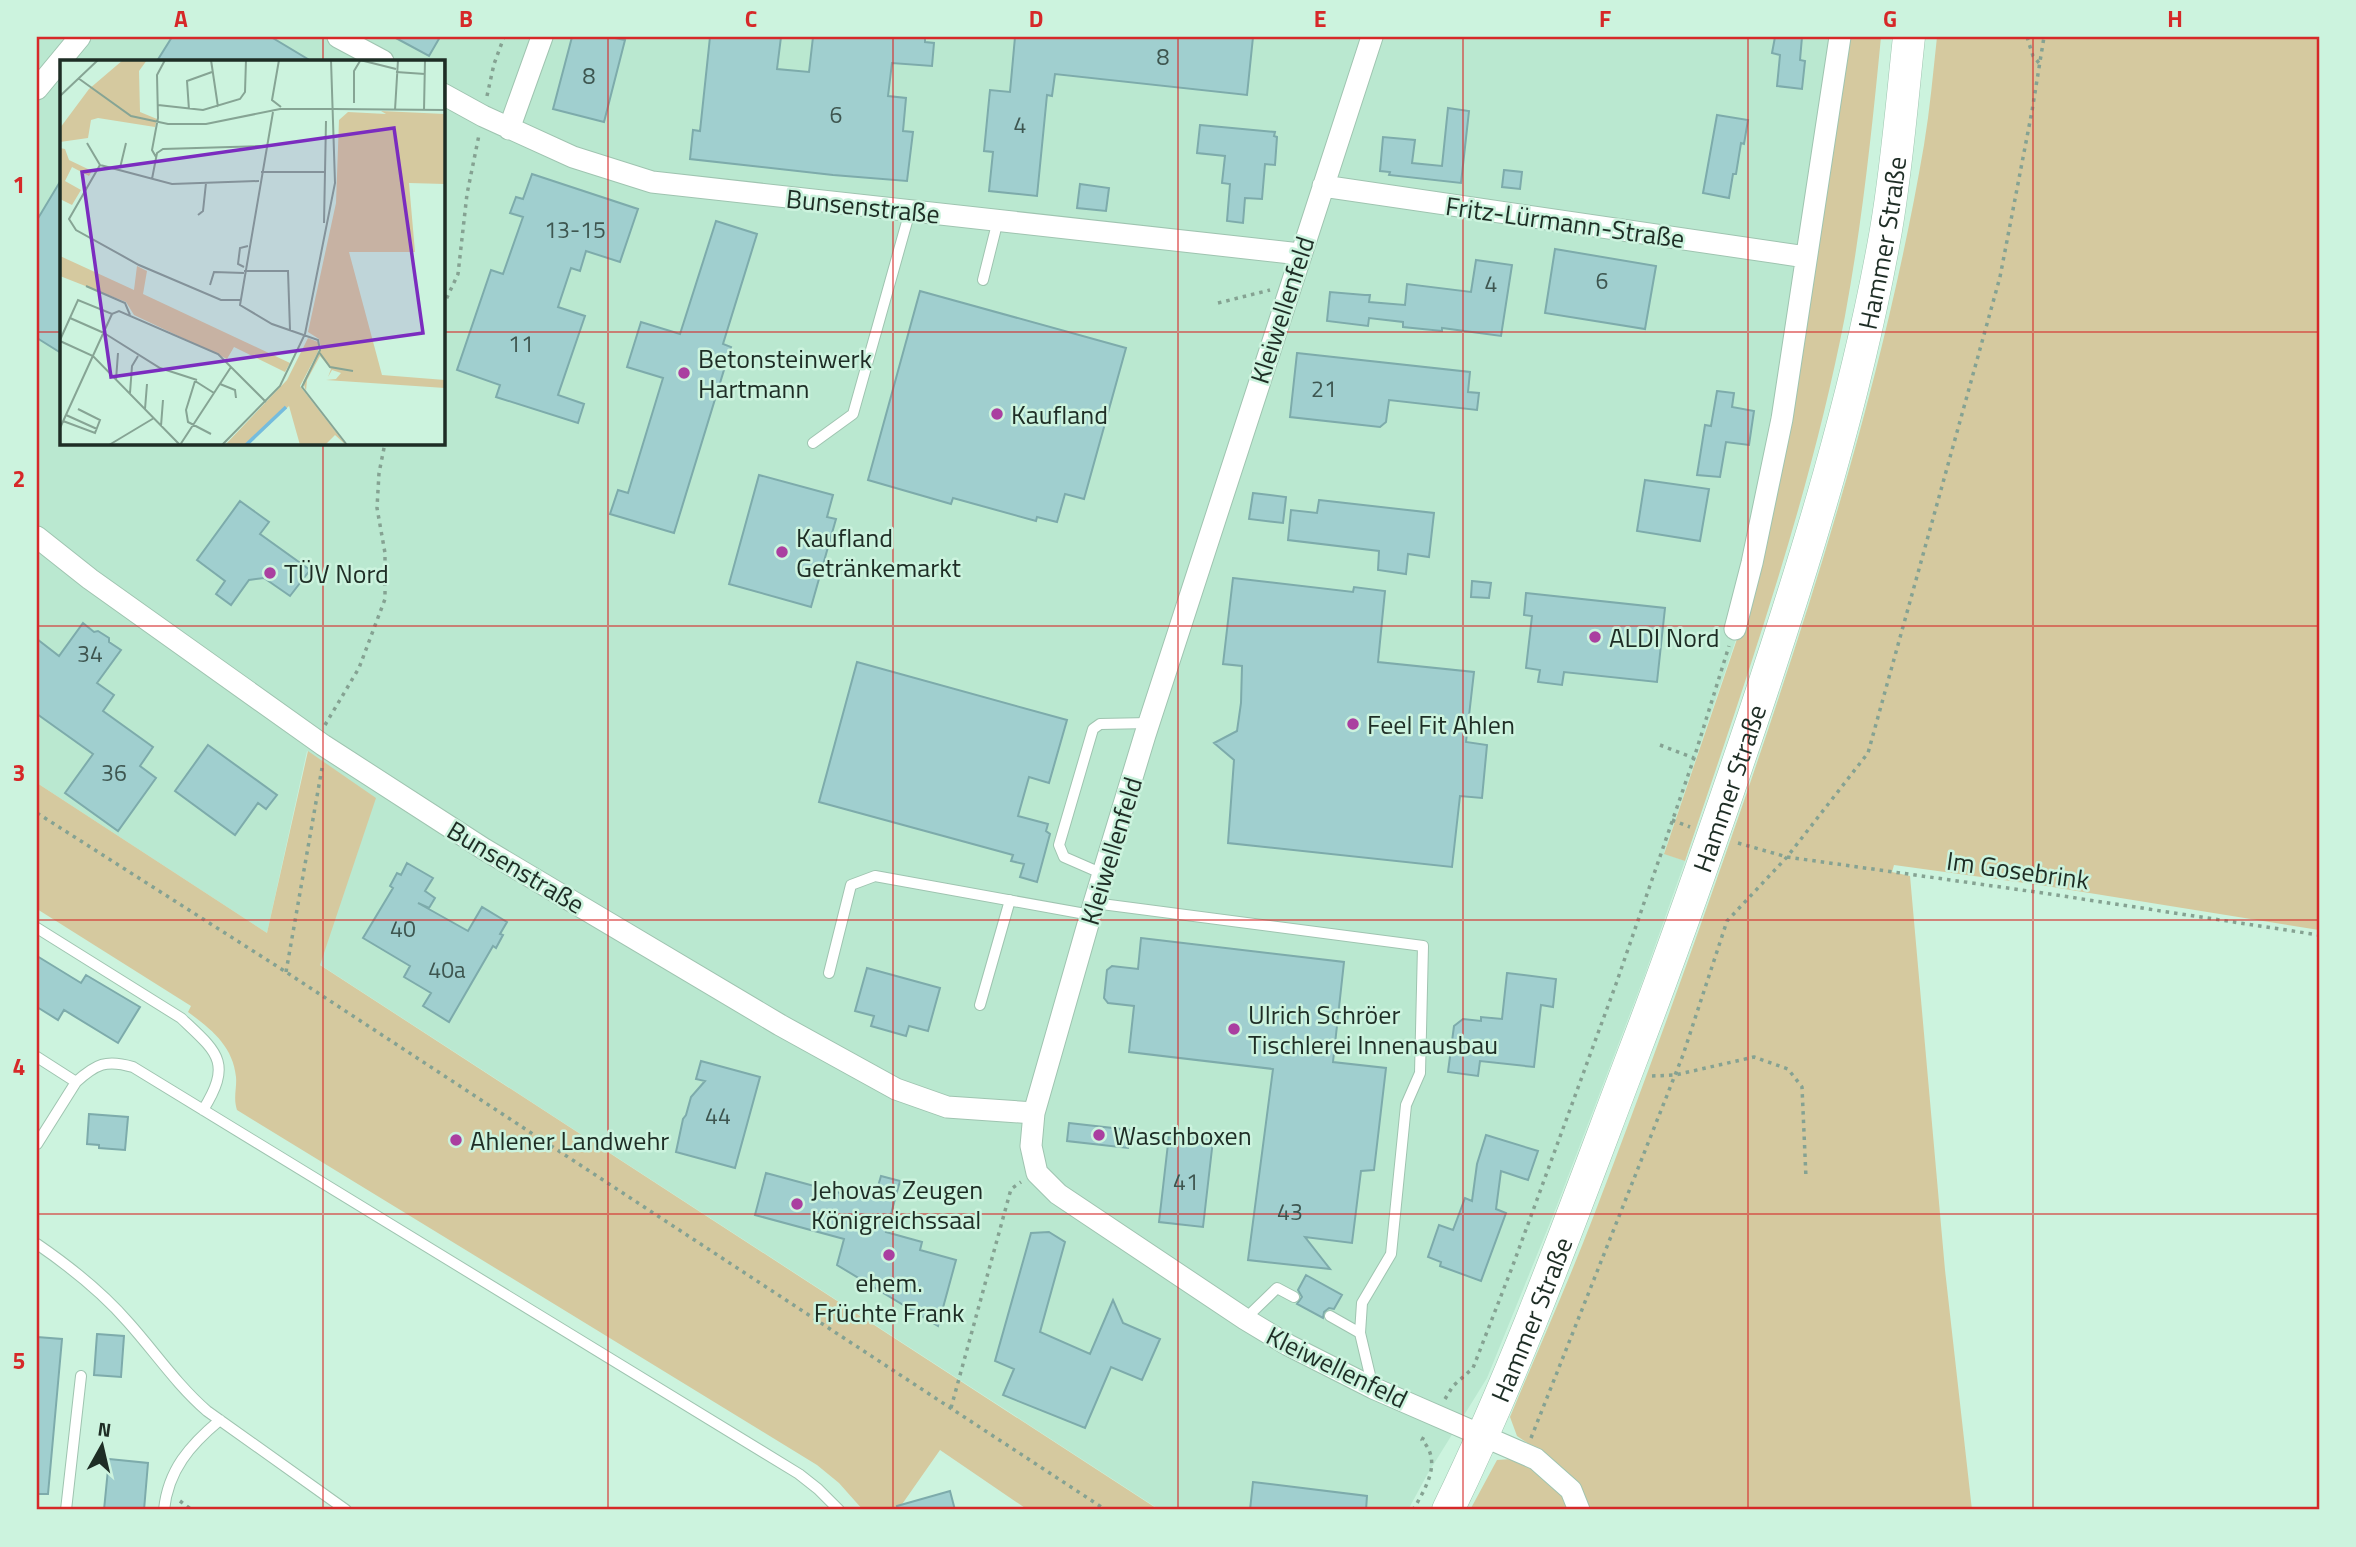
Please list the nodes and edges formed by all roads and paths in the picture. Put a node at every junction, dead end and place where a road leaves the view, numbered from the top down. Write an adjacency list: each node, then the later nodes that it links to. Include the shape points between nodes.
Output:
1 (80, 37): 10 (street)
2 (338, 37): 11 (street)
3 (504, 37): 16 (path)
4 (542, 37): 17 (street)
5 (1371, 37): 18 (street, Kleiwellenfeld)
6 (1840, 37): 22 (street)
7 (1909, 37): 36 (main road, Hammer Straße, via 1888,217 1861,349 1783,626)
8 (2027, 37): 13 (path)
9 (2044, 37): 13 (path)
10 (61, 60)
11 (381, 60)
12 (60, 61): 14 (street)
13 (2039, 64): 37 (path, via 2000,277 1868,752)
14 (37, 89)
15 (444, 95): 16 (street, Bunsenstraße)
16 (483, 116): 17 (street, Bunsenstraße); 26 (path, via 467,194 458,274)
17 (509, 128): 19 (street, Bunsenstraße, via 573,157 652,182)
18 (1323, 186): 21 (street, Kleiwellenfeld); 22 (street, Fritz-Lürmann-Straße)
19 (910, 211): 20 (street, Bunsenstraße); 27 (lane, via 853,414)
20 (998, 220): 21 (street, Bunsenstraße); 23 (lane)
21 (1300, 254): 24 (street, Kleiwellenfeld)
22 (1806, 257): 30 (street, via 1769,487)
23 (982, 280)
24 (1290, 284): 25 (path); 31 (street, Kleiwellenfeld)
25 (1218, 303)
26 (444, 304)
27 (813, 443)
28 (385, 444): 32 (path, via 377,508 385,553 385,599 359,668 324,727)
29 (37, 537): 32 (street, Bunsenstraße)
30 (1735, 629): 34 (path)
31 (1149, 723): 38 (street, Kleiwellenfeld); 38 (lane, via 1100,724 1093,729 1059,845 1064,857)
32 (323, 745): 43 (path); 51 (street, Bunsenstraße, via 484,849 896,1089 947,1107)
33 (1660, 745): 34 (path)
34 (1694, 758): 63 (path, via 1513,1265 1473,1367 1453,1386)
35 (37, 813): 43 (path)
36 (1713, 836): 37 (path, Im Gosebrink); 48 (main road, Hammer Straße)
37 (1787, 857): 42 (path, Im Gosebrink); 47 (path, via 1727,922)
38 (1103, 874): 40 (street, Kleiwellenfeld)
39 (1010, 900): 40 (lane); 44 (lane, via 875,876 851,885); 45 (lane)
40 (1093, 909): 51 (street, Kleiwellenfeld); 59 (lane, via 1423,946 1420,1073 1406,1105 1391,1254 1362,1303)
41 (37, 928): 50 (lane, via 181,1018 201,1037 217,1055 220,1073)
42 (2319, 935)
43 (286, 972): 62 (path)
44 (829, 973)
45 (980, 1004)
46 (37, 1057): 49 (lane)
47 (1675, 1075): 48 (path); 54 (path, via 1754,1056 1788,1069 1802,1087); 66 (path)
48 (1625, 1076): 65 (main road, Hammer Straße)
49 (76, 1082): 50 (lane, via 92,1068 116,1062 133,1067); 52 (lane)
50 (204, 1110): 70 (lane, via 799,1474)
51 (1034, 1113): 53 (street, Kleiwellenfeld, via 1031,1146)
52 (37, 1144)
53 (1037, 1173): 58 (street, Kleiwellenfeld, via 1058,1195); 62 (path, via 1011,1188)
54 (1806, 1178)
55 (37, 1244): 64 (lane, via 128,1321 188,1394)
56 (1294, 1297): 58 (lane, via 1277,1288)
57 (1330, 1316): 59 (lane)
58 (1245, 1319): 61 (street, Kleiwellenfeld)
59 (1360, 1333): 61 (lane)
60 (81, 1376): 67 (lane)
61 (1373, 1388): 63 (street, Kleiwellenfeld)
62 (951, 1408): 71 (path)
63 (1437, 1414): 65 (street, Kleiwellenfeld); 72 (path, via 1422,1440 1430,1454 1431,1475)
64 (220, 1420): 68 (lane, via 184,1457 166,1489); 69 (lane)
65 (1484, 1435): 66 (street, Kleiwellenfeld); 73 (main road, Hammer Straße)
66 (1525, 1453): 74 (street, Kleiwellenfeld, via 1571,1490)
67 (66, 1510)
68 (164, 1510)
69 (346, 1510)
70 (839, 1510)
71 (1106, 1510)
72 (1413, 1510)
73 (1448, 1510)
74 (1579, 1510)

